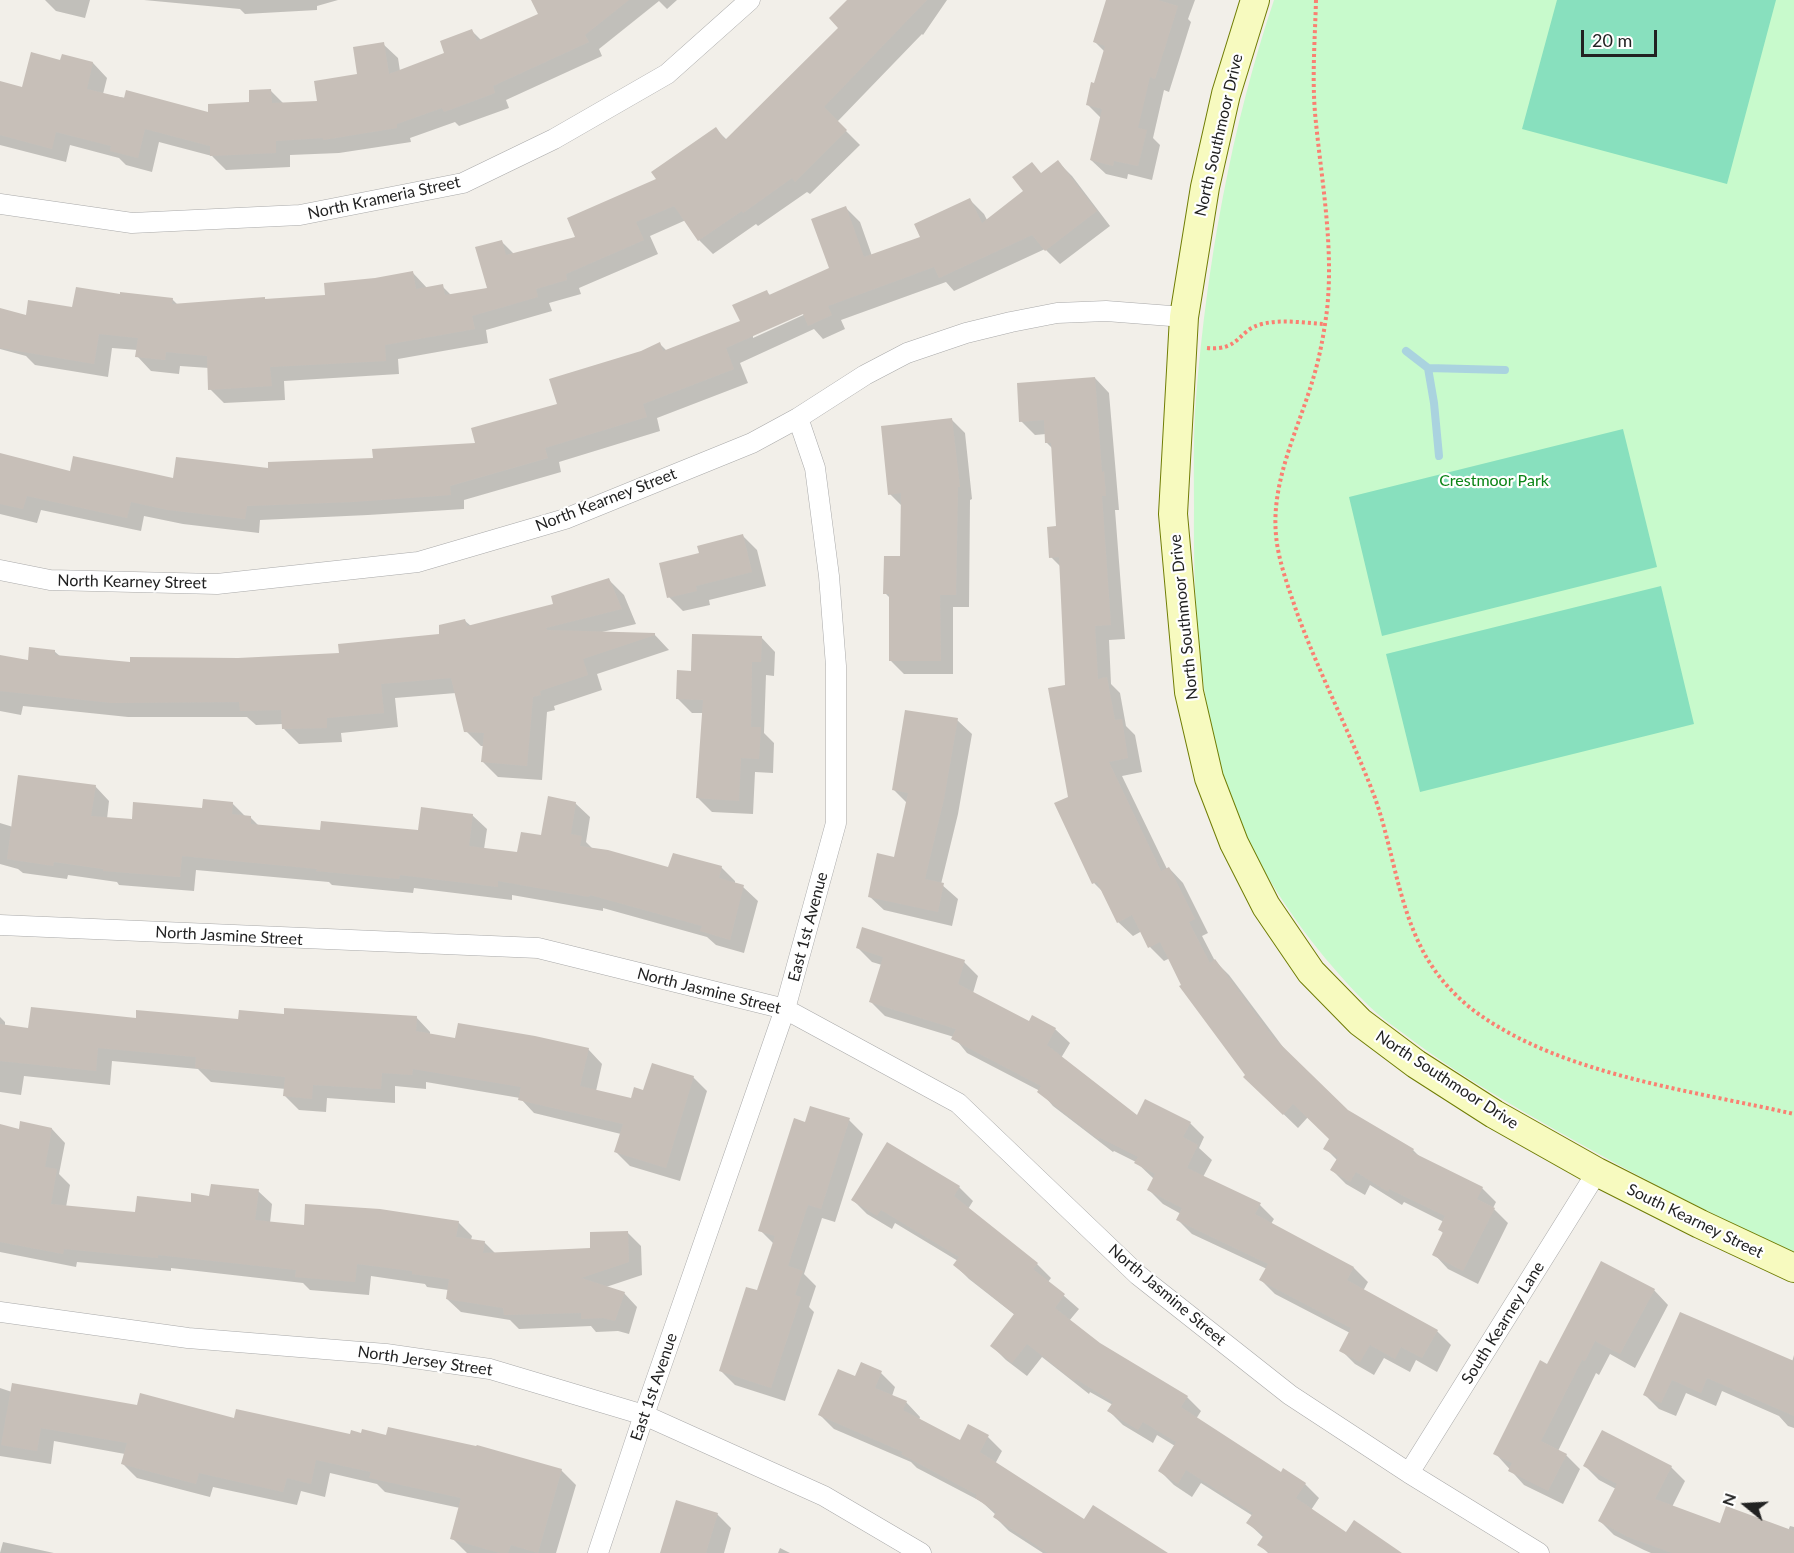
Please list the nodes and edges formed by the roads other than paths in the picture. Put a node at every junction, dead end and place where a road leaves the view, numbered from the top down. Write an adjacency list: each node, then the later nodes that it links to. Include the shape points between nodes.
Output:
1 (750, 0): 3 (street, North Krameria Street, via 667,74 554,139 463,183 300,215 132,223)
2 (1255, 0): 4 (street, North Southmoor Drive, via 1226,94 1205,187)
3 (0, 204)
4 (1184, 316): 5 (street, North Kearney Street, via 1106,311 1057,313 966,333 907,353); 9 (street, North Southmoor Drive, via 1173,514 1189,692 1209,778 1234,843 1266,906 1311,972 1360,1022 1494,1114)
5 (798, 418): 6 (street, North Kearney Street, via 752,443 565,519 418,562 217,584 50,580); 8 (street, East 1st Avenue, via 815,468 829,576 836,666 837,823)
6 (0, 570)
7 (0, 925): 8 (street, North Jasmine Street, via 537,948)
8 (785, 1009): 12 (street, East 1st Avenue); 13 (street, North Jasmine Street, via 958,1103 1138,1275 1290,1395)
9 (1597, 1172): 10 (street, South Kearney Street); 13 (street, South Kearney Lane)
10 (1794, 1268)
11 (0, 1312): 12 (street, North Jersey Street, via 188,1338 386,1354 490,1369)
12 (644, 1415): 14 (street, East 1st Avenue); 15 (street, North Jersey Street, via 824,1496)
13 (1409, 1473): 16 (street, North Jasmine Street)
14 (598, 1553)
15 (921, 1553)
16 (1539, 1553)

